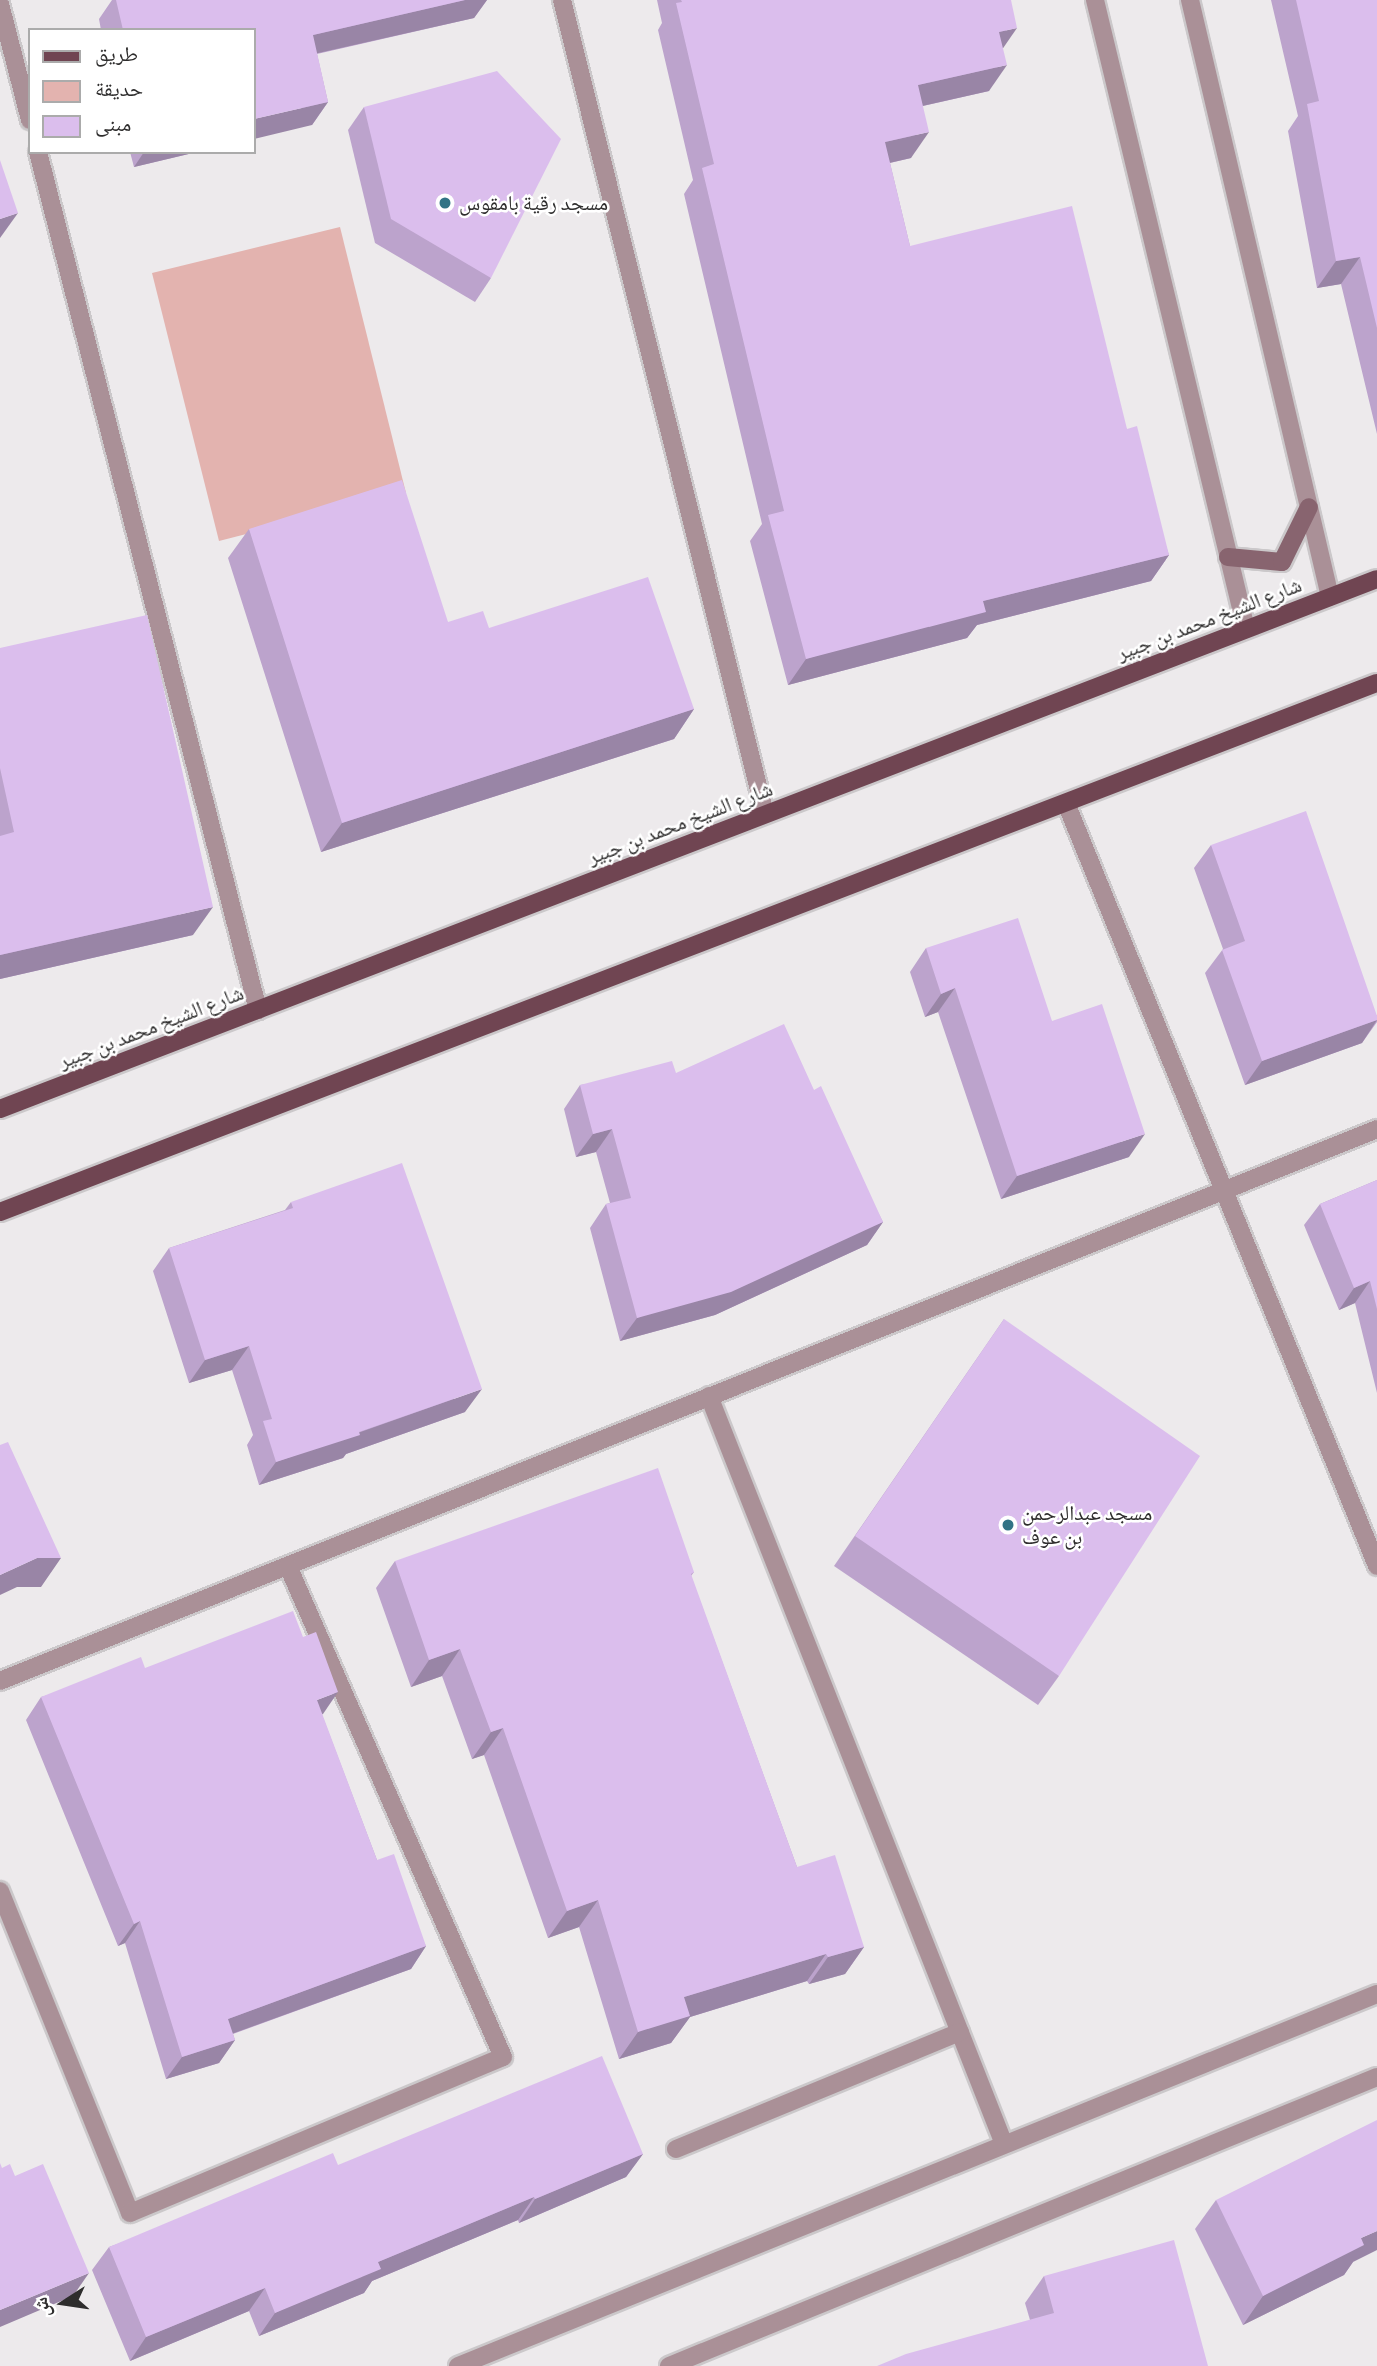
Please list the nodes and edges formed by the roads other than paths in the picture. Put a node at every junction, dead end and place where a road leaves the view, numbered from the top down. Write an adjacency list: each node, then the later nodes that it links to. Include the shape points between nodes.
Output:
1 (562, 0): 14 (street)
2 (1095, 0): 8 (street)
3 (1190, 0): 7 (street)
4 (0, 4): 5 (street)
5 (28, 112)
6 (39, 154): 15 (street)
7 (1309, 507): 8 (main road, via 1282,562); 10 (street)
8 (1228, 557): 11 (street)
9 (1377, 579): 10 (main road, شارع الشيخ محمد بن جبير)
10 (1330, 597): 11 (main road, شارع الشيخ محمد بن جبير)
11 (1246, 629): 14 (main road, شارع الشيخ محمد بن جبير)
12 (1377, 683): 13 (main road)
13 (1066, 803): 18 (street); 19 (main road)
14 (765, 814): 15 (main road, شارع الشيخ محمد بن جبير)
15 (258, 1010): 16 (main road, شارع الشيخ محمد بن جبير)
16 (0, 1109)
17 (1377, 1129): 18 (street)
18 (1223, 1190): 20 (street); 22 (street)
19 (0, 1212)
20 (709, 1396): 21 (street); 26 (street)
21 (288, 1566): 23 (street); 24 (street, via 503,2057 130,2213)
22 (1377, 1566)
23 (0, 1681)
24 (0, 1891)
25 (1377, 1994): 28 (street)
26 (960, 2032): 28 (street); 29 (street)
27 (1377, 2077): 31 (street)
28 (1004, 2144): 30 (street)
29 (676, 2149)
30 (458, 2366)
31 (669, 2366)

